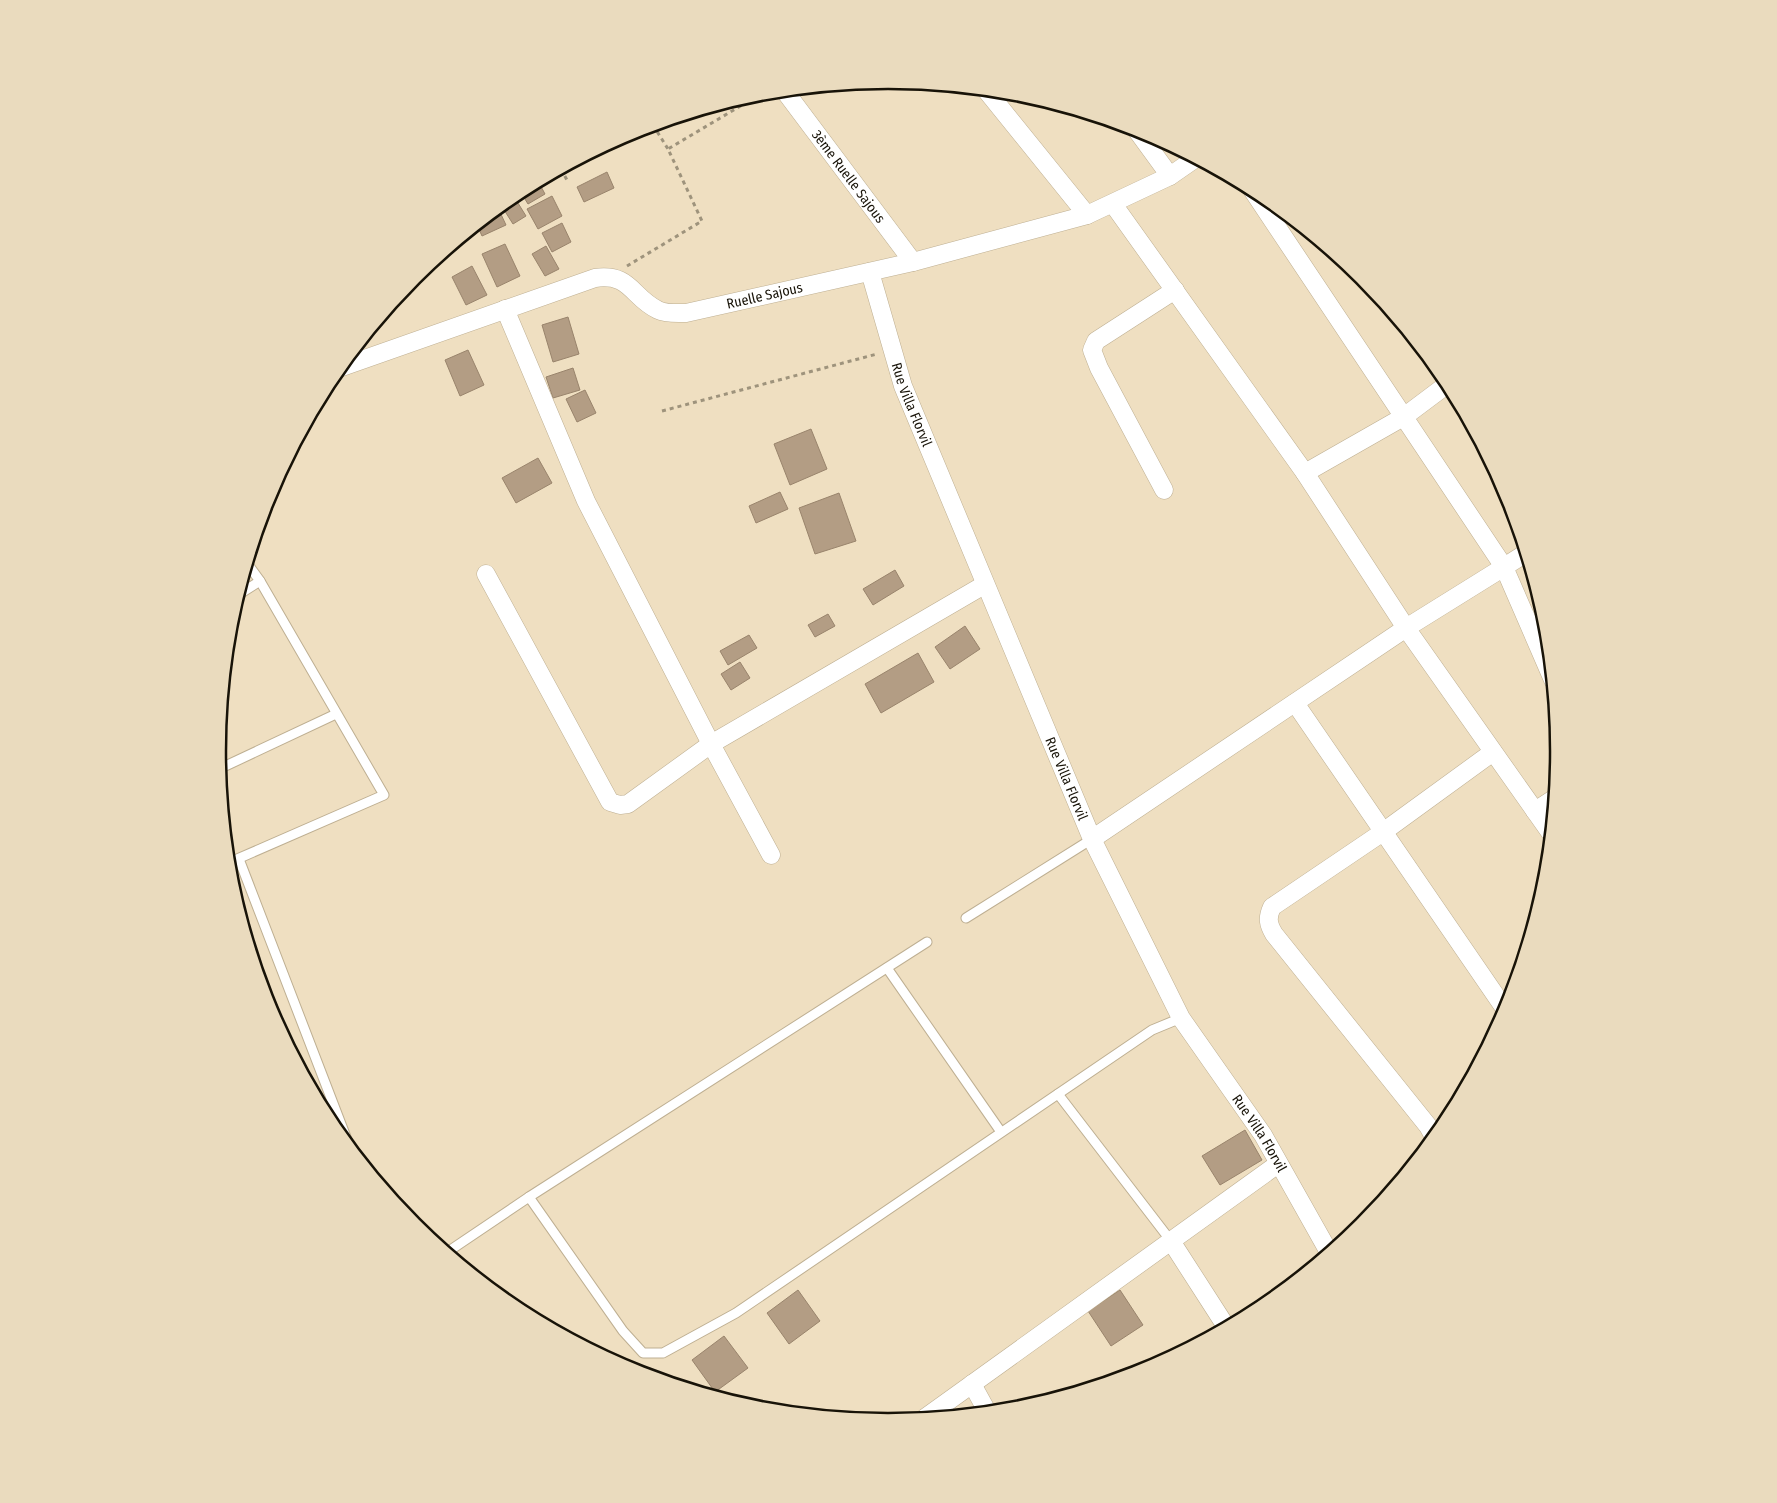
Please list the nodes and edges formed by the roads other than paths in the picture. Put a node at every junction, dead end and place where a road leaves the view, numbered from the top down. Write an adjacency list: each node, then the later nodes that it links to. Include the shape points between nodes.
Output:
1 (789, 96): 9 (street, 3ème Ruelle Sajous)
2 (991, 97): 8 (street)
3 (1144, 140): 5 (street)
4 (1191, 162): 5 (street, Ruelle Sajous)
5 (1170, 176): 7 (street, Ruelle Sajous)
6 (1261, 203): 15 (street)
7 (1113, 204): 8 (street, Ruelle Sajous); 11 (street)
8 (1087, 215): 9 (street, Ruelle Sajous)
9 (913, 262): 10 (street, Ruelle Sajous)
10 (870, 272): 12 (street, Ruelle Sajous, via 686,314 659,311 619,279 609,276); 23 (street, Rue Villa Florvil, via 903,386)
11 (1175, 290): 16 (street); 17 (street, via 1096,341 1092,350)
12 (505, 309): 13 (street); 29 (street, via 586,501)
13 (351, 364)
14 (1443, 388): 15 (street)
15 (1405, 416): 16 (street); 19 (street)
16 (1306, 473): 25 (street)
17 (1164, 490)
18 (1521, 555): 19 (street)
19 (1504, 567): 25 (street); 26 (street)
20 (251, 569): 22 (lane)
21 (486, 574): 29 (street, via 610,802 628,804)
22 (260, 581): 24 (lane); 28 (lane)
23 (984, 585): 29 (street); 36 (street, Rue Villa Florvil)
24 (246, 590)
25 (1406, 628): 27 (street); 30 (street)
26 (1546, 663)
27 (1295, 703): 35 (street); 36 (street)
28 (336, 714): 31 (lane); 38 (lane, via 384,795)
29 (711, 744): 37 (street)
30 (1493, 752): 33 (street); 35 (street)
31 (226, 766)
32 (1549, 802): 33 (street)
33 (1535, 811): 34 (street)
34 (1547, 828)
35 (1383, 832): 43 (street); 48 (street, via 1272,907 1268,924)
36 (1092, 839): 40 (lane); 44 (street, Rue Villa Florvil)
37 (771, 855)
38 (238, 859): 39 (lane); 46 (lane)
39 (235, 861)
40 (966, 918)
41 (927, 942): 42 (lane)
42 (887, 968): 47 (lane); 50 (lane)
43 (1501, 1004)
44 (1181, 1018): 45 (lane, via 1152,1030); 49 (street, Rue Villa Florvil, via 1263,1135)
45 (1058, 1094): 47 (lane); 51 (lane)
46 (342, 1127)
47 (1001, 1132): 50 (lane, via 736,1313 663,1353 642,1353 623,1331)
48 (1431, 1132)
49 (1278, 1164): 51 (street); 52 (street, Rue Villa Florvil)
50 (529, 1197): 53 (lane)
51 (1171, 1241): 54 (street); 55 (street)
52 (1327, 1248)
53 (451, 1249)
54 (1224, 1323)
55 (972, 1384): 56 (street); 57 (street)
56 (985, 1407)
57 (932, 1413)

